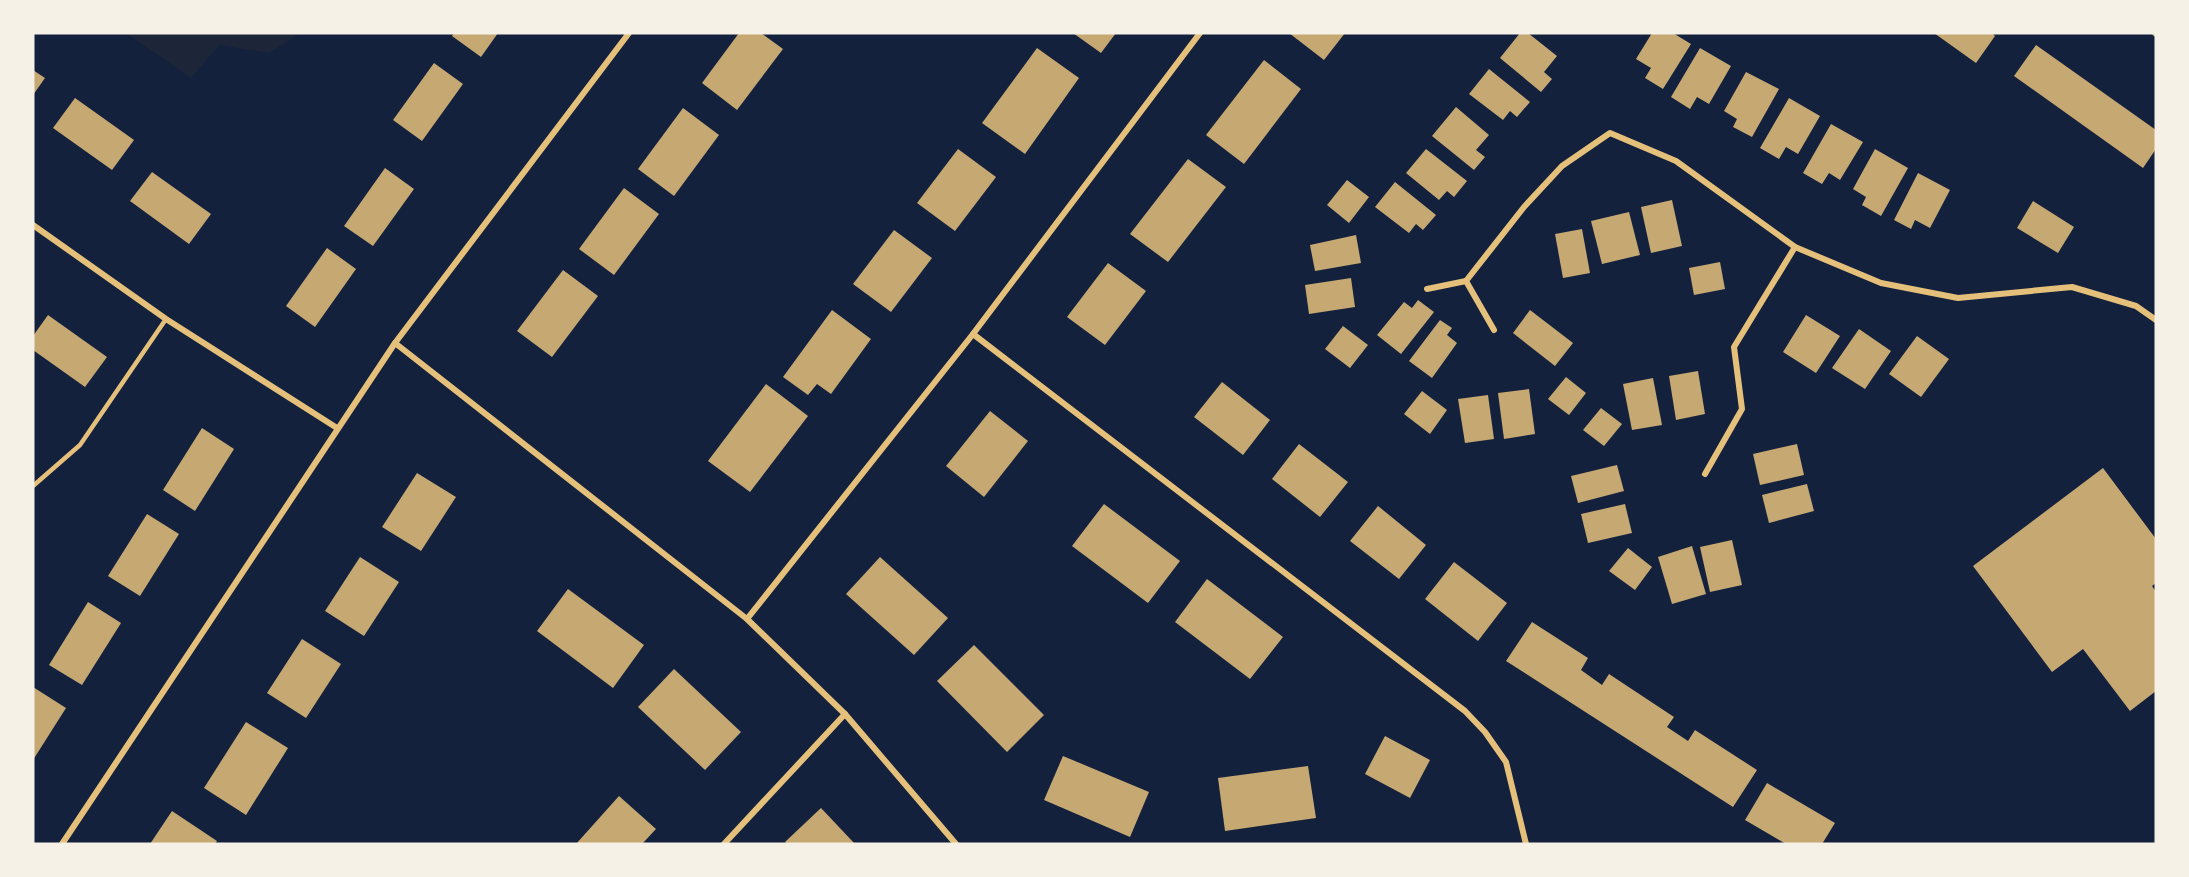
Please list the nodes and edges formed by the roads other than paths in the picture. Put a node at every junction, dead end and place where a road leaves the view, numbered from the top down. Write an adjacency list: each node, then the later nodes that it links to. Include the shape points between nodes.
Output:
1 (629, 33): 11 (street)
2 (1200, 33): 10 (street)
3 (33, 225): 7 (street)
4 (1795, 247): 5 (street, via 1676,160 1610,132 1562,166); 8 (street, via 1881,283 1958,298 2072,287 2136,306); 13 (street, via 1734,347 1742,409)
5 (1466, 281): 6 (street); 9 (street)
6 (1427, 289)
7 (166, 319): 12 (street); 14 (lane, via 80,445)
8 (2156, 320)
9 (1494, 330)
10 (973, 334): 15 (street); 20 (street, via 1465,711 1506,762)
11 (395, 343): 12 (street); 15 (street)
12 (337, 428): 17 (street)
13 (1705, 474)
14 (33, 486)
15 (747, 619): 16 (street)
16 (845, 714): 18 (street); 19 (street)
17 (62, 844)
18 (724, 844)
19 (956, 844)
20 (1526, 844)

